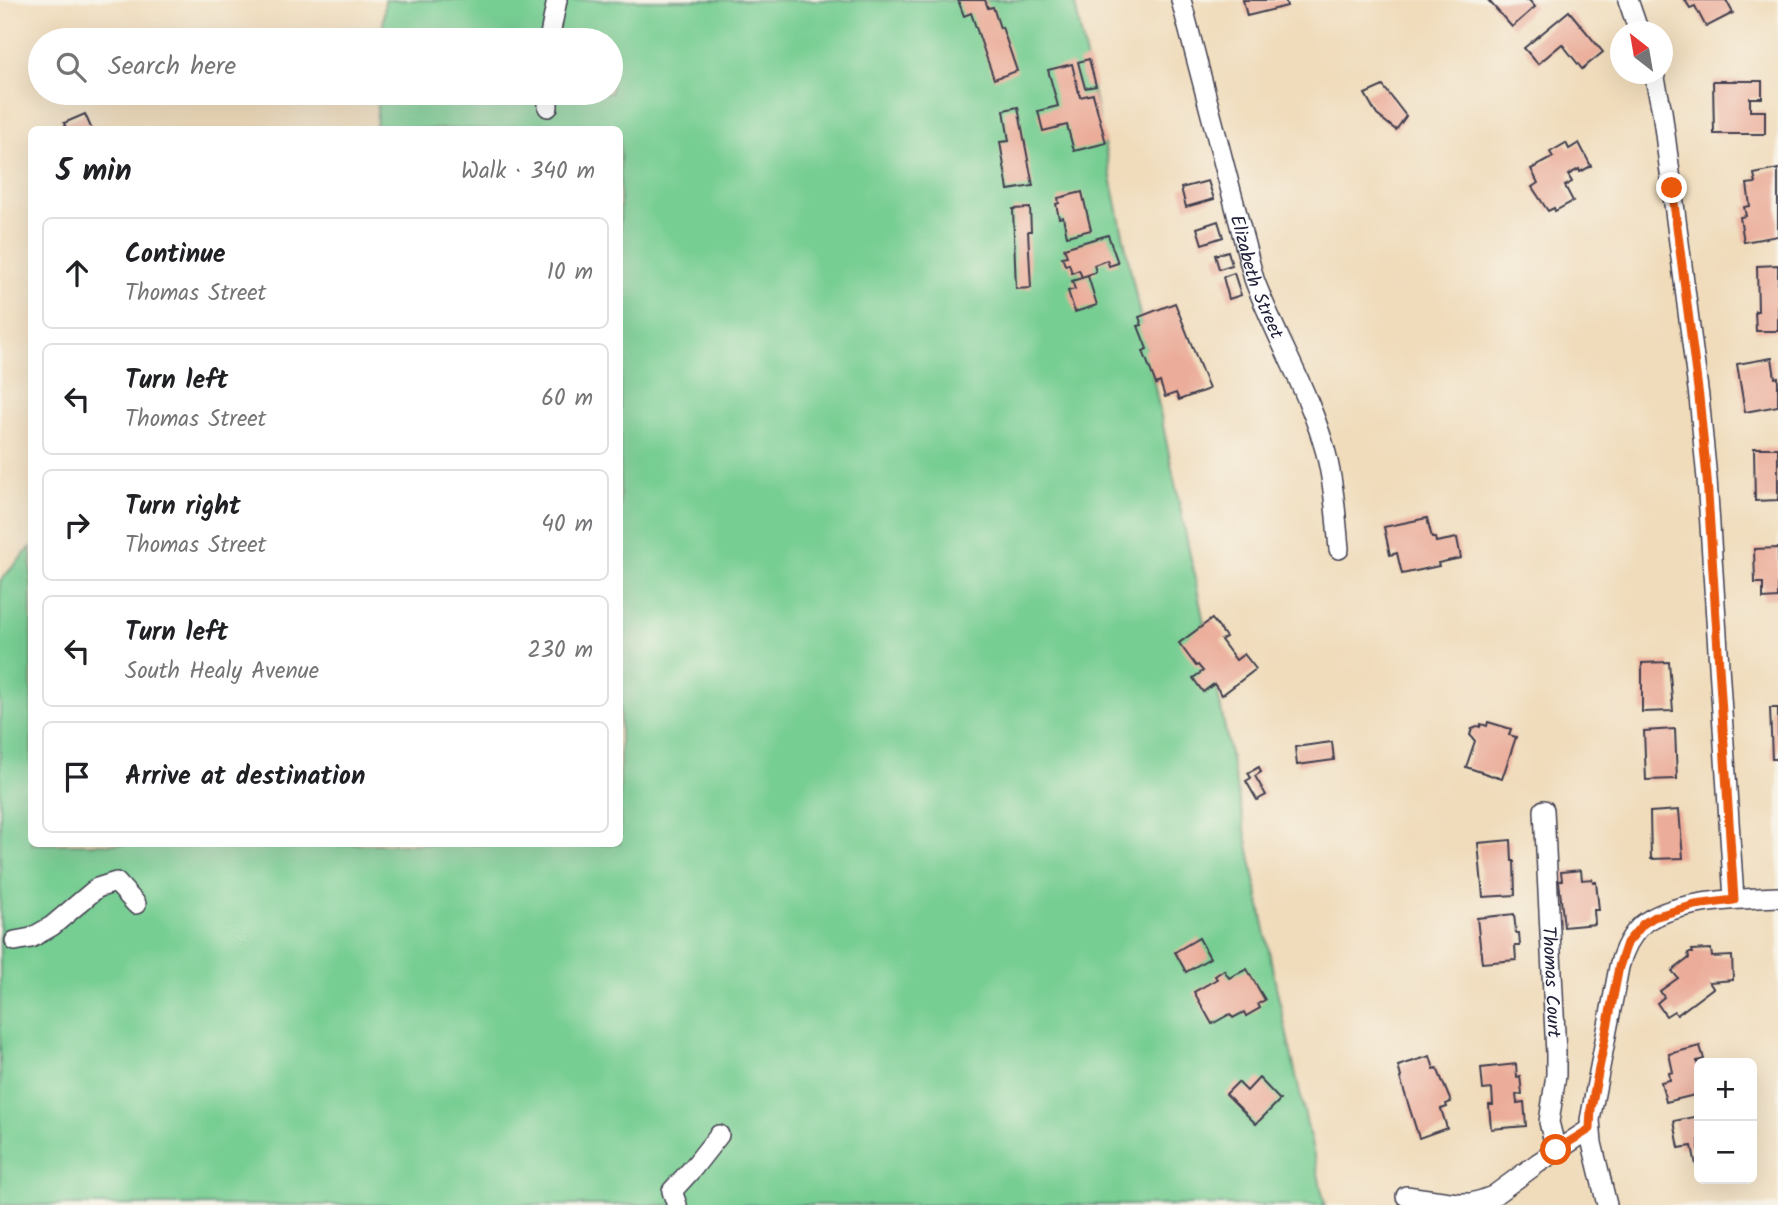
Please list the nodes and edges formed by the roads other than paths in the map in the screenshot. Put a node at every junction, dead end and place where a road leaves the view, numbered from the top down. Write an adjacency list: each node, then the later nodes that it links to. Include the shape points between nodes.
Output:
1 (557, 0): 5 (street)
2 (1181, 0): 7 (street, Elizabeth Street, via 1254,279 1303,389 1325,452)
3 (1628, 0): 4 (street)
4 (1635, 21)
5 (551, 28)
6 (1656, 84): 10 (street, via 1704,440)
7 (1339, 549)
8 (1544, 810): 15 (street, Thomas Court, via 1556,1054 1549,1122)
9 (1778, 897): 10 (street)
10 (1734, 900): 13 (street, via 1654,917 1627,943)
11 (136, 904): 12 (street, via 116,882 97,888 52,926)
12 (15, 941)
13 (1590, 1129): 15 (street); 18 (street)
14 (719, 1135): 17 (street, via 672,1191)
15 (1556, 1150): 16 (street, via 1482,1200 1457,1203)
16 (1406, 1196)
17 (677, 1205)
18 (1607, 1205)

